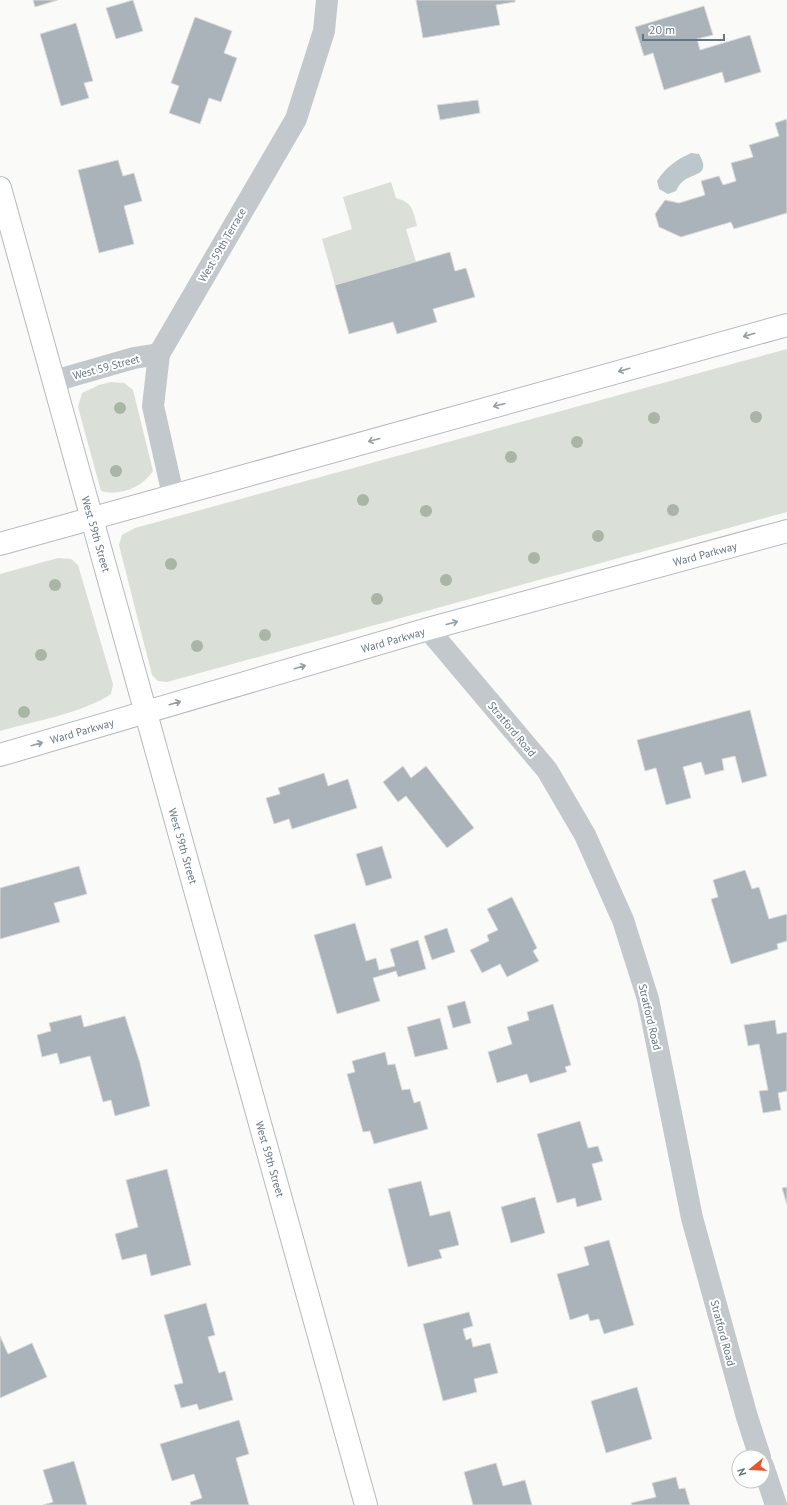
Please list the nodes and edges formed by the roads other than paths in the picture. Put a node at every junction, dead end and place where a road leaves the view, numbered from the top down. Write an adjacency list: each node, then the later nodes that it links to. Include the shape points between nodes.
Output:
1 (326, 0): 4 (street, West 59th Terrace, via 324,31 296,119)
2 (0, 188): 5 (main road, West 59th Street)
3 (787, 325): 6 (main road, one-way to 6)
4 (159, 354): 5 (street, West 59 Street, via 134,358); 6 (street, West 59th Terrace, via 153,406)
5 (54, 381): 7 (main road, West 59th Street)
6 (173, 495): 7 (main road)
7 (92, 517): 9 (main road); 11 (main road, West 59th Street)
8 (787, 531): 10 (main road, Ward Parkway, one-way to 8)
9 (0, 544)
10 (428, 630): 11 (main road, Ward Parkway, one-way to 10); 13 (street, Stratford Road, via 547,770 585,835 623,920 648,999 692,1218)
11 (146, 712): 12 (main road, Ward Parkway, one-way to 11); 15 (main road, West 59th Street)
12 (0, 755)
13 (757, 1449)
14 (771, 1489): 16 (street)
15 (366, 1505)
16 (776, 1505)

